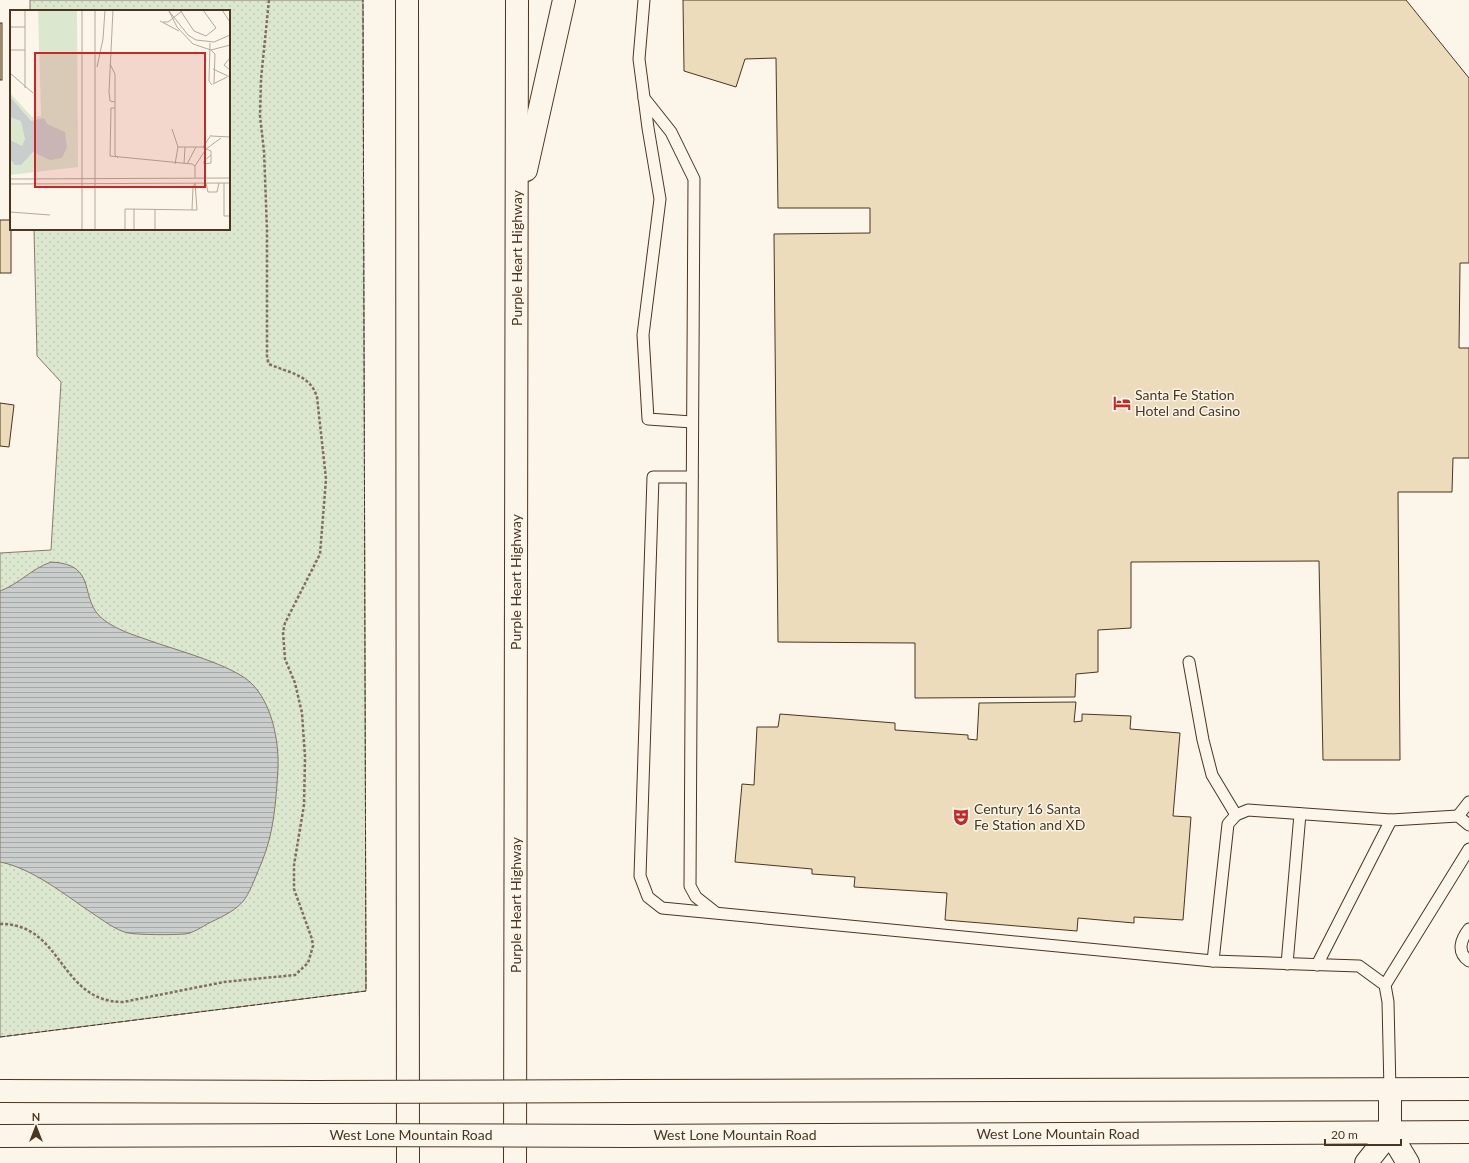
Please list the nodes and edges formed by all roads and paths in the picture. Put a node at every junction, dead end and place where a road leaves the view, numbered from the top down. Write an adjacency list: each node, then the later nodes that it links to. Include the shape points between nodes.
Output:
1 (269, 0): 19 (path, via 260,116 267,230 266,358 269,364 303,377 315,389 326,479 320,554 285,623 283,632 285,659 295,683 302,713 305,757 304,805 294,865 294,889 313,946 308,963 295,975 224,982 113,1002 102,1000 70,976 40,937 28,930)
2 (407, 0): 32 (main road)
3 (517, 0): 7 (main road, Purple Heart Highway)
4 (564, 0): 7 (main road)
5 (644, 0): 6 (lane, via 639,59)
6 (644, 98): 8 (lane, via 671,132 694,179); 8 (lane, via 660,199 643,335 648,419)
7 (517, 210): 33 (main road, Purple Heart Highway)
8 (692, 422): 9 (lane)
9 (692, 477): 18 (lane, via 690,886 696,898); 18 (lane, via 653,477 640,876 648,898 662,908)
10 (1189, 662): 13 (lane, via 1212,775)
11 (1469, 802): 14 (lane)
12 (1300, 814): 13 (lane, via 1248,810); 15 (lane); 23 (lane)
13 (1236, 815): 21 (lane, via 1228,824)
14 (1458, 816): 15 (lane); 16 (lane)
15 (1391, 820): 24 (lane)
16 (1469, 825)
17 (1469, 849): 25 (lane)
18 (715, 913): 21 (lane)
19 (0, 924)
20 (1469, 929): 22 (lane, via 1461,938 1461,949)
21 (1213, 961): 23 (lane)
22 (1469, 961)
23 (1287, 964): 24 (lane)
24 (1318, 965): 25 (lane, via 1359,966)
25 (1385, 985): 27 (lane, via 1388,1002)
26 (1469, 1089): 27 (main road)
27 (1390, 1090): 28 (main road, bridge); 29 (main road)
28 (0, 1091)
29 (1390, 1132): 30 (main road, West Lone Mountain Road); 31 (main road, West Lone Mountain Road, bridge); 34 (main road); 35 (main road)
30 (1469, 1132)
31 (0, 1136)
32 (408, 1163)
33 (515, 1163)
34 (1366, 1163)
35 (1408, 1163)

